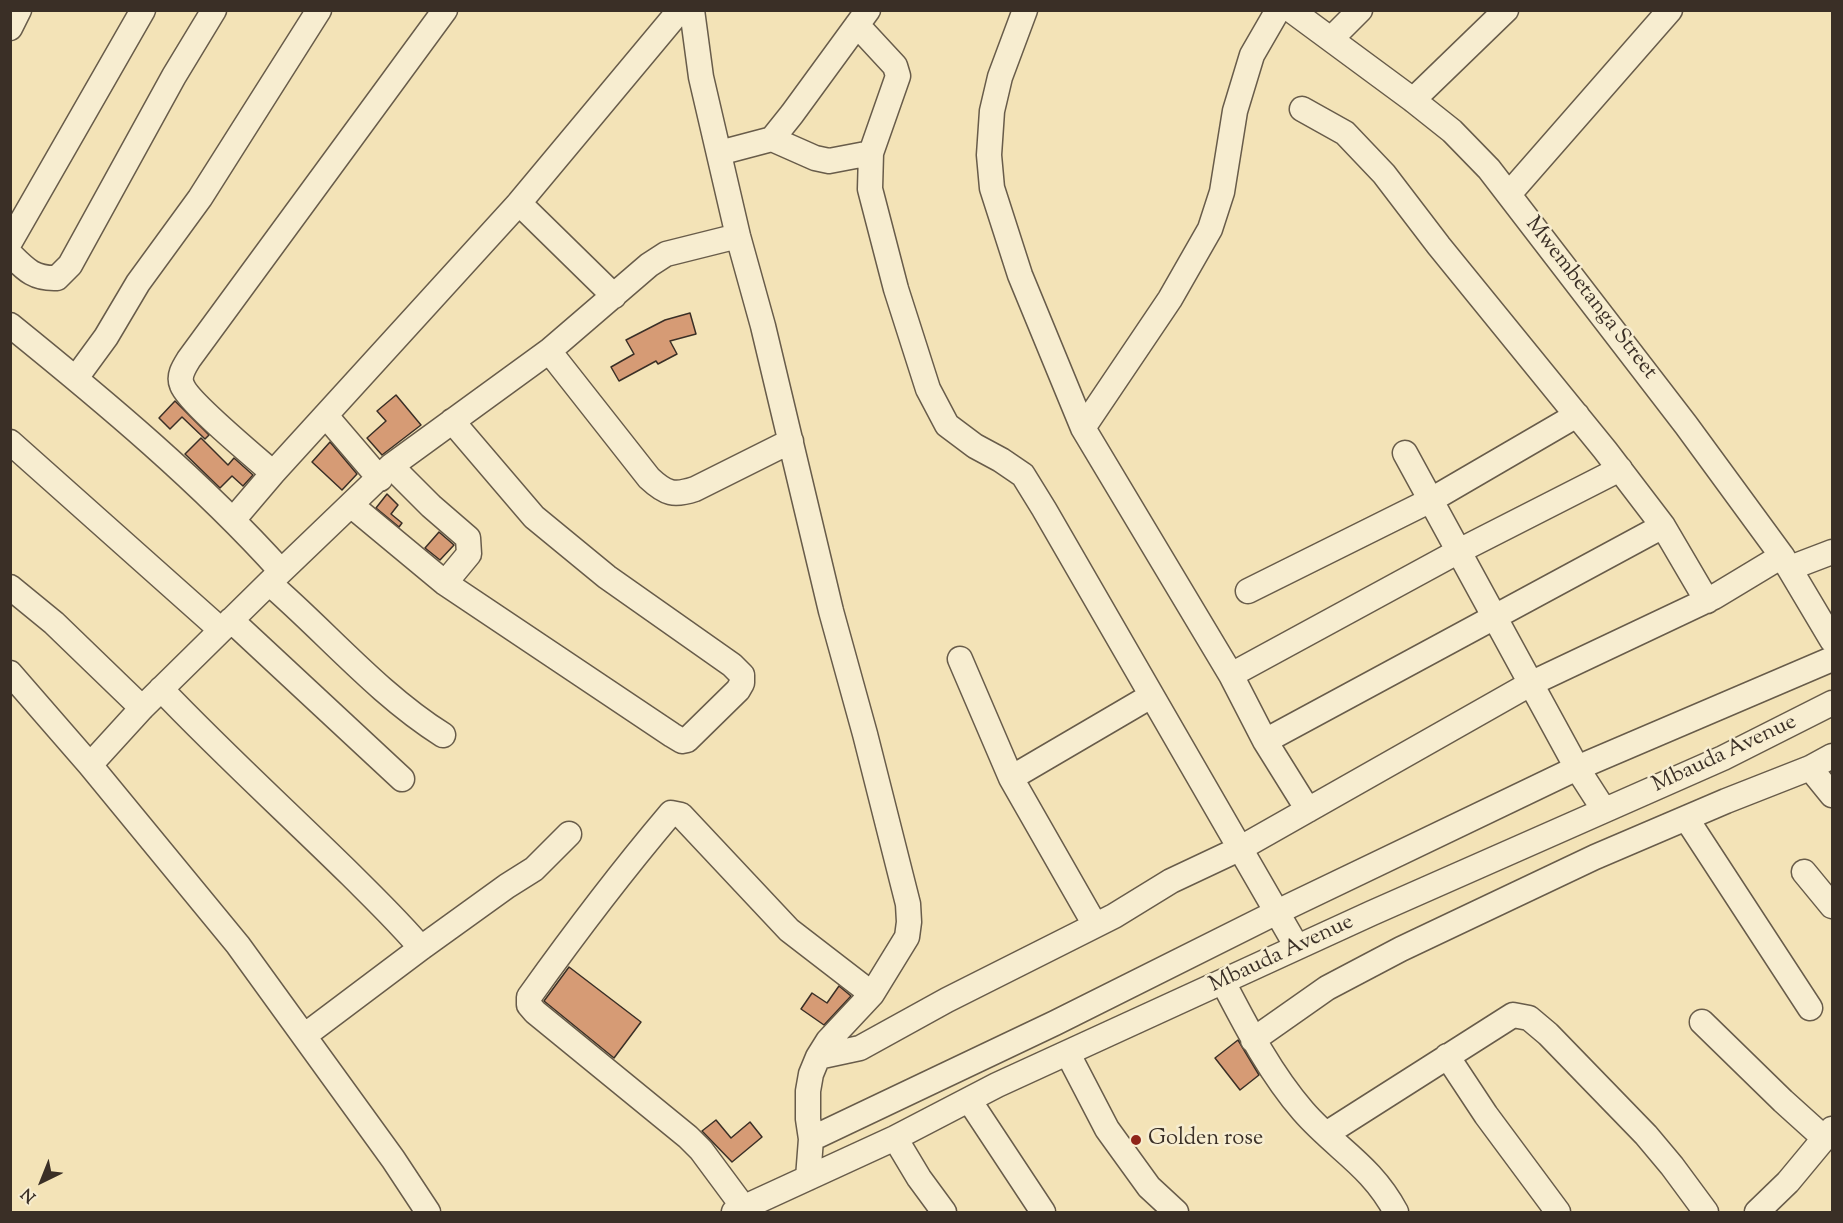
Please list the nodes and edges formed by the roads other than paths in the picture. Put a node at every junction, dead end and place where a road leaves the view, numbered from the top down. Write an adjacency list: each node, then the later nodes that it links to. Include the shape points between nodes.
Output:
1 (19, 10): 15 (street)
2 (143, 10): 25 (street)
3 (214, 10): 26 (street, via 70,265 57,278 46,278 36,276)
4 (319, 10): 30 (street, via 200,198)
5 (446, 10): 39 (street, via 189,359 181,376 181,383 193,400)
6 (680, 10): 23 (street)
7 (692, 10): 20 (street, via 701,77)
8 (1024, 10): 34 (street, via 992,111 988,154 992,188 1020,275)
9 (1278, 10): 34 (street, via 1252,55 1235,111 1222,192 1210,229 1170,298)
10 (1291, 10): 16 (street, Mwembetanga Street)
11 (1360, 10): 16 (street)
12 (1506, 10): 17 (street)
13 (1670, 10): 22 (street)
14 (862, 18): 19 (street); 21 (street, via 896,66 898,76)
15 (10, 28)
16 (1331, 39): 17 (street, Mwembetanga Street)
17 (1413, 100): 22 (street, Mwembetanga Street, via 1452,131)
18 (1302, 109): 31 (street, via 1345,133 1384,174)
19 (772, 139): 20 (street); 21 (street, via 829,162)
20 (719, 153): 24 (street)
21 (871, 153): 62 (street, via 870,189 928,389 947,425 1023,475)
22 (1509, 194): 47 (street, Mwembetanga Street)
23 (519, 203): 27 (street); 32 (street)
24 (738, 236): 27 (street, via 666,254); 35 (street)
25 (10, 242)
26 (10, 254)
27 (614, 296): 29 (street)
28 (10, 325): 30 (street)
29 (549, 351): 33 (street); 35 (street, via 649,478 670,493 695,489)
30 (76, 378): 43 (street)
31 (1577, 415): 38 (street); 41 (street)
32 (326, 416): 39 (street); 40 (street)
33 (452, 421): 40 (street); 49 (street, via 534,517 607,577 732,665 741,675 742,683 682,741)
34 (1083, 428): 59 (street)
35 (791, 441): 86 (street, via 908,904 907,937)
36 (10, 442): 54 (street)
37 (1405, 453): 41 (street)
38 (1620, 469): 44 (street); 45 (street)
39 (273, 473): 43 (street)
40 (386, 473): 42 (street); 49 (street, via 468,538 469,554)
41 (1431, 500): 45 (street); 51 (street)
42 (351, 505): 48 (street); 49 (street)
43 (233, 520): 48 (street)
44 (1663, 526): 52 (street); 53 (street)
45 (1459, 551): 53 (street); 59 (street)
46 (1833, 552): 47 (street)
47 (1786, 562): 52 (street); 55 (street, Mwembetanga Street)
48 (275, 577): 54 (street); 65 (street, via 389,695)
49 (446, 583)
50 (10, 587): 64 (street, via 54,623)
51 (1248, 591)
52 (1707, 601): 60 (street)
53 (1495, 618): 60 (street); 66 (street)
54 (226, 625): 61 (street); 72 (street)
55 (1833, 640)
56 (960, 659): 71 (street)
57 (1833, 659): 69 (street)
58 (10, 673): 68 (street)
59 (1232, 675): 66 (street)
60 (1530, 684): 69 (street); 74 (street)
61 (161, 689): 64 (street); 84 (street)
62 (1150, 696): 71 (street); 78 (street)
63 (1833, 703): 75 (street, Mbauda Avenue, via 1723,758)
64 (142, 708): 68 (street)
65 (443, 735)
66 (1265, 741): 74 (street)
67 (1833, 756): 70 (street)
68 (90, 765): 89 (street, via 238,945)
69 (1577, 768): 75 (street); 81 (street)
70 (1810, 768): 73 (street); 76 (street)
71 (1011, 778): 82 (street)
72 (402, 779)
73 (1833, 795)
74 (1308, 810): 78 (street)
75 (1604, 810): 83 (street, Mbauda Avenue)
76 (1686, 818): 87 (street); 90 (street, via 1401,949 1327,987)
77 (569, 834): 84 (street, via 534,868)
78 (1239, 849): 81 (street); 82 (street, via 1171,881)
79 (1804, 872): 80 (street)
80 (1833, 906)
81 (1277, 912): 83 (street); 98 (street, via 1055,1023)
82 (1095, 925): 93 (street, via 860,1048)
83 (1297, 947): 85 (street, Mbauda Avenue)
84 (421, 948): 89 (street)
85 (1223, 982): 90 (street); 91 (street, Mbauda Avenue)
86 (872, 994): 93 (street); 100 (street, via 789,930 681,815 671,813 572,936 529,997 534,1012 701,1150)
87 (1810, 1008)
88 (1702, 1022): 95 (street, via 1783,1101)
89 (304, 1036): 101 (street)
90 (1253, 1040): 96 (street, via 1294,1101)
91 (1068, 1054): 94 (street, Mbauda Avenue); 104 (street, via 1107,1129 1149,1186)
92 (1447, 1056): 96 (street); 106 (street); 107 (street, via 1513,1015 1529,1018 1646,1135)
93 (818, 1057): 98 (street, via 808,1091)
94 (969, 1100): 97 (street, Mbauda Avenue); 103 (street)
95 (1828, 1133): 108 (street, via 1788,1182)
96 (1326, 1134): 105 (street, via 1376,1181)
97 (895, 1137): 99 (street, Mbauda Avenue); 102 (street)
98 (811, 1138): 99 (street)
99 (808, 1178): 100 (street, Mbauda Avenue)
100 (741, 1211)
101 (428, 1212)
102 (944, 1212)
103 (1043, 1212)
104 (1176, 1212)
105 (1396, 1212)
106 (1557, 1212)
107 (1706, 1212)
108 (1757, 1212)

